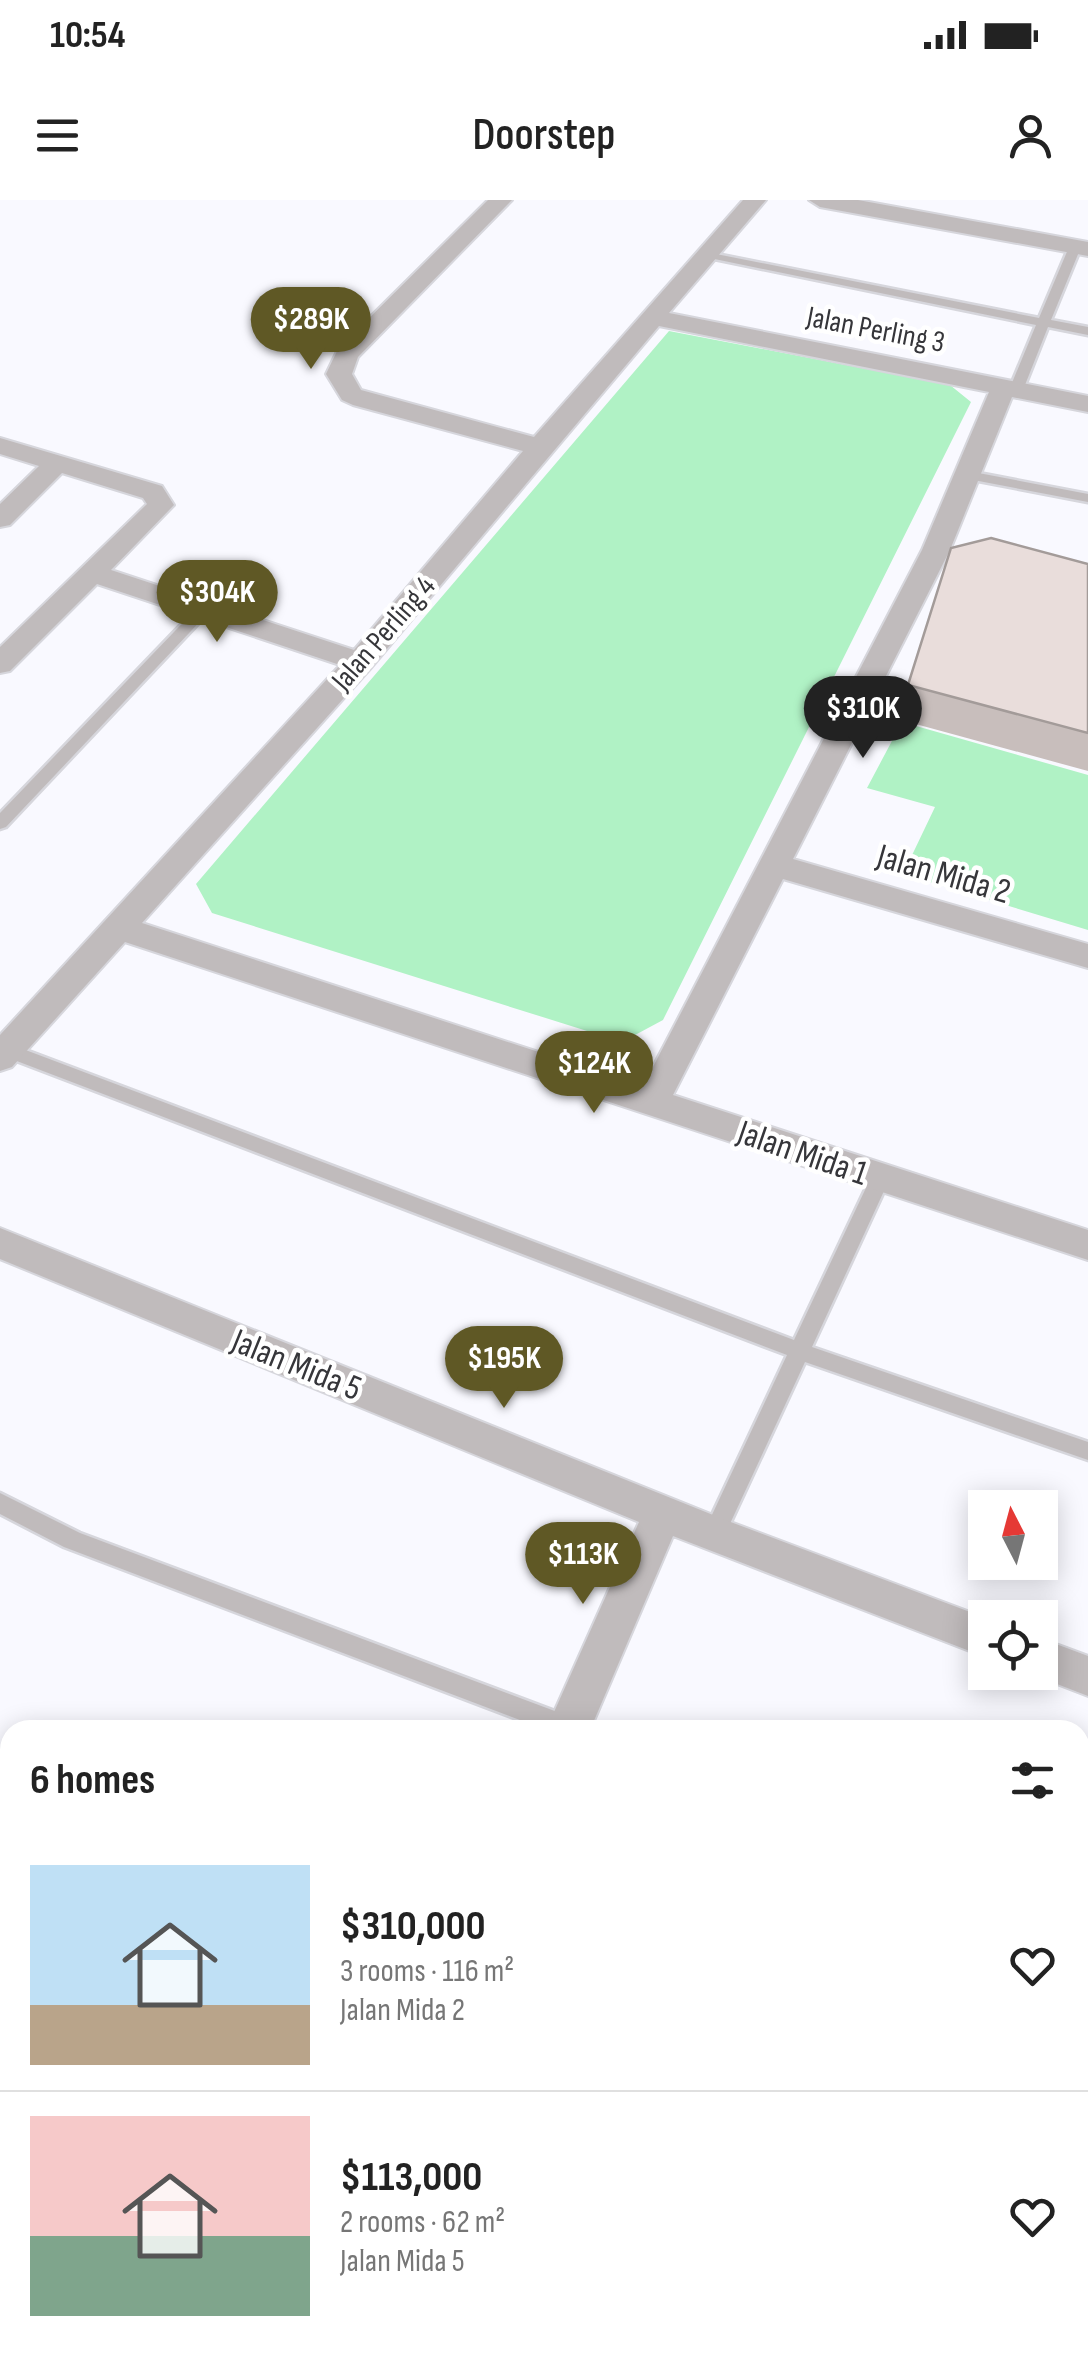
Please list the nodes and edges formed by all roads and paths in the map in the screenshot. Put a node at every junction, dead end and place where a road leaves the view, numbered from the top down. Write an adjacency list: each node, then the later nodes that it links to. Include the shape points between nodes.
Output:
1 (501, 200): 12 (street, via 347,354 338,374 362,400)
2 (755, 200): 5 (street, Jalan Perling 4)
3 (820, 200): 4 (street)
4 (1081, 248): 7 (lane)
5 (706, 256): 6 (street, Jalan Perling 4); 7 (lane)
6 (651, 317): 9 (street, Jalan Perling 3); 12 (street, Jalan Perling 4)
7 (1042, 322): 8 (lane); 9 (lane)
8 (1088, 331)
9 (1009, 389): 10 (street, Jalan Perling 3); 14 (street)
10 (1088, 404)
11 (0, 446): 13 (street)
12 (540, 447): 20 (street, Jalan Perling 4)
13 (58, 463): 16 (street); 17 (street, via 159,498 161,506)
14 (968, 474): 15 (lane); 22 (street, via 946,552)
15 (1088, 498)
16 (0, 520)
17 (94, 573): 18 (street); 19 (street)
18 (203, 610): 20 (street); 21 (lane)
19 (1, 662)
20 (360, 662): 23 (street, Jalan Perling 4)
21 (0, 823)
22 (777, 866): 24 (street, Jalan Mida 2); 26 (street)
23 (120, 928): 25 (street, Jalan Perling 4); 26 (street, Jalan Mida 1)
24 (1088, 956)
25 (4, 1054): 30 (lane)
26 (654, 1102): 27 (street, Jalan Mida 1)
27 (880, 1178): 29 (street, Jalan Mida 1); 30 (lane)
28 (0, 1243): 33 (street, Jalan Mida 5)
29 (1088, 1246)
30 (798, 1352): 31 (lane); 34 (lane)
31 (1088, 1452)
32 (0, 1503): 38 (lane, via 72,1540)
33 (663, 1513): 34 (street, Jalan Mida 5); 39 (street)
34 (714, 1534): 35 (street, Jalan Mida 5)
35 (968, 1631)
36 (1058, 1665): 37 (street)
37 (1088, 1676)
38 (547, 1720)
39 (575, 1720)

